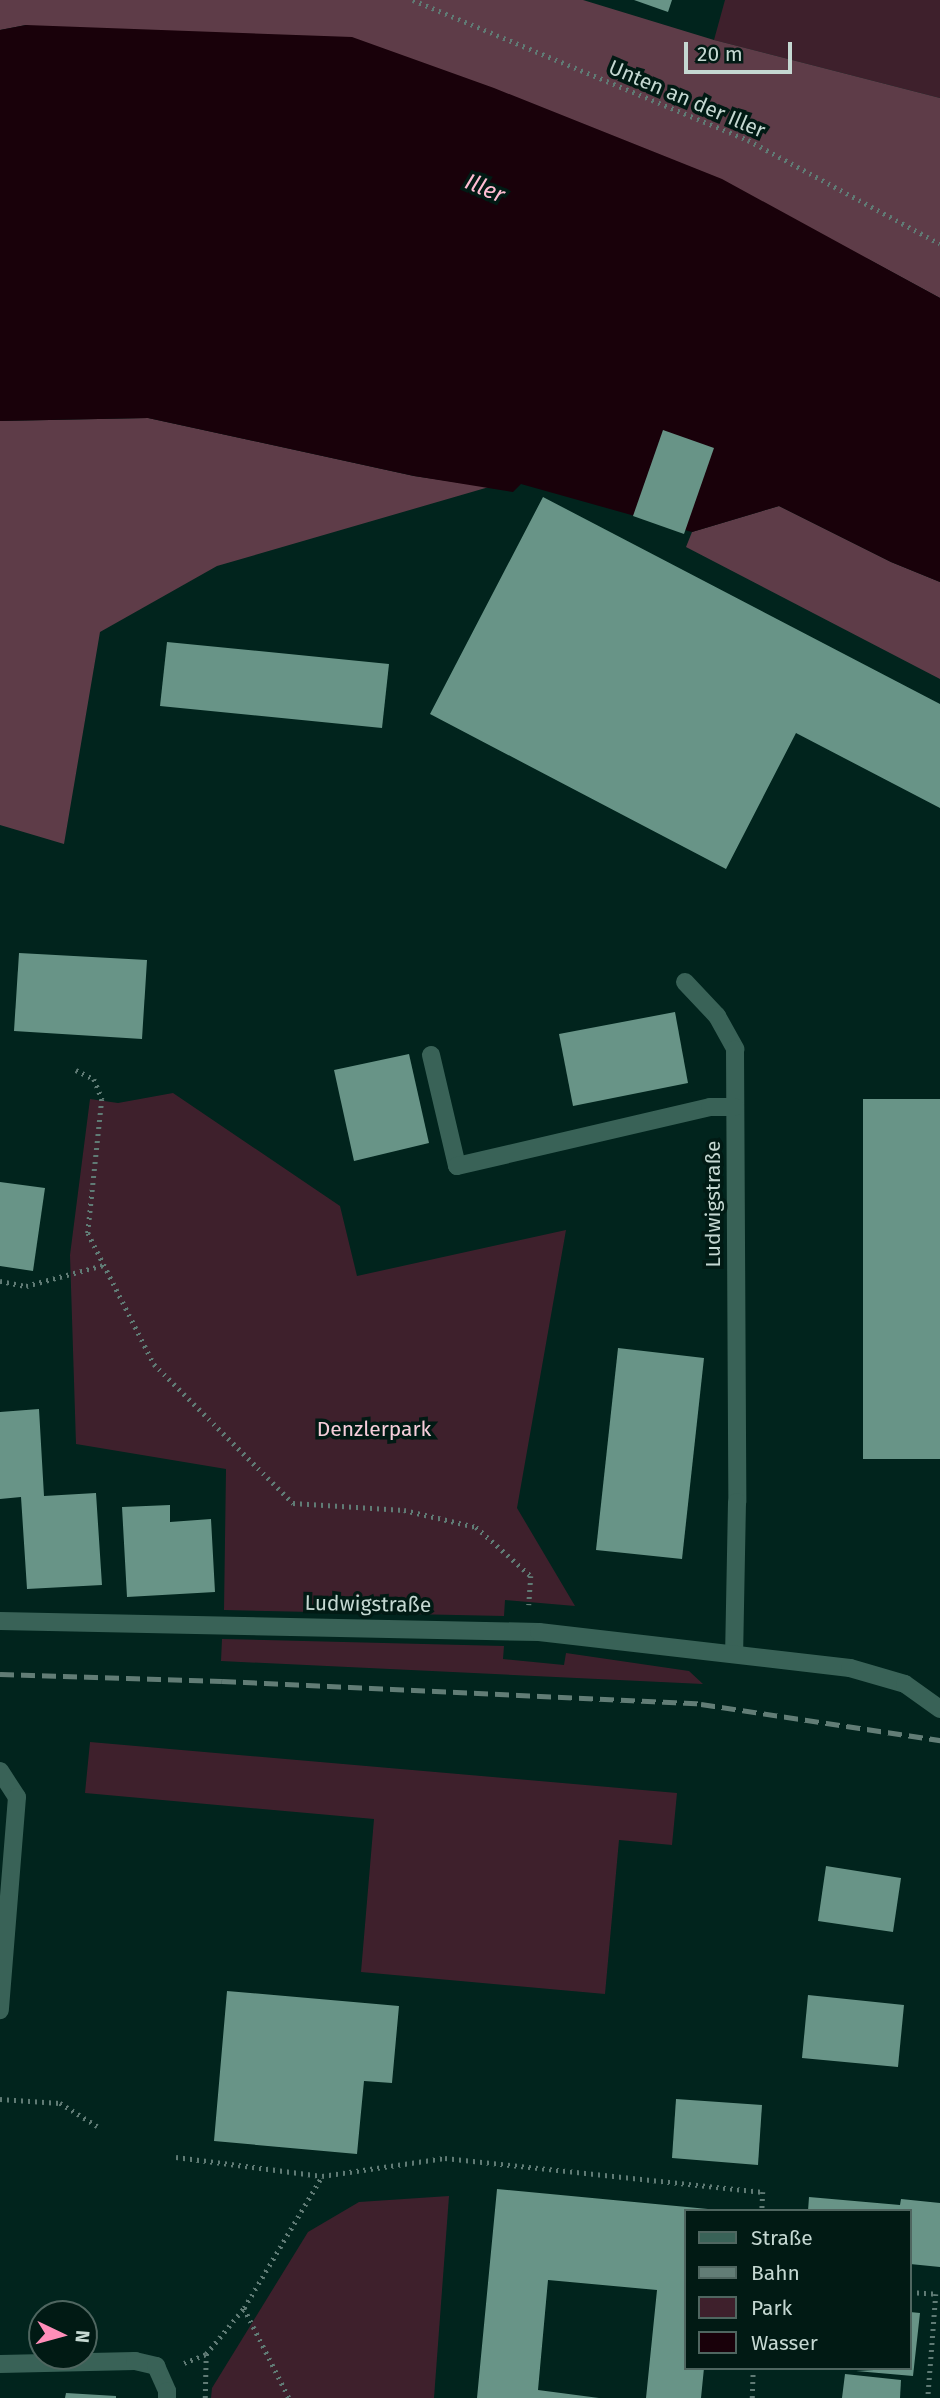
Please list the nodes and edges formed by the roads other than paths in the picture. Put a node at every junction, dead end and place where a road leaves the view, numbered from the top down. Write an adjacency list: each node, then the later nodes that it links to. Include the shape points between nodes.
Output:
1 (685, 982): 3 (street, Ludwigstraße, via 718,1016 735,1049)
2 (431, 1055): 3 (street, via 457,1166 710,1107)
3 (735, 1107): 5 (street, Ludwigstraße)
4 (0, 1621): 5 (street, Ludwigstraße, via 527,1632)
5 (734, 1654): 6 (street, Ludwigstraße, via 850,1668 905,1684)
6 (940, 1709)
7 (0, 1771): 8 (street, via 17,1797)
8 (0, 2010)
9 (0, 2364): 10 (street, via 135,2361 156,2367)
10 (167, 2398)

